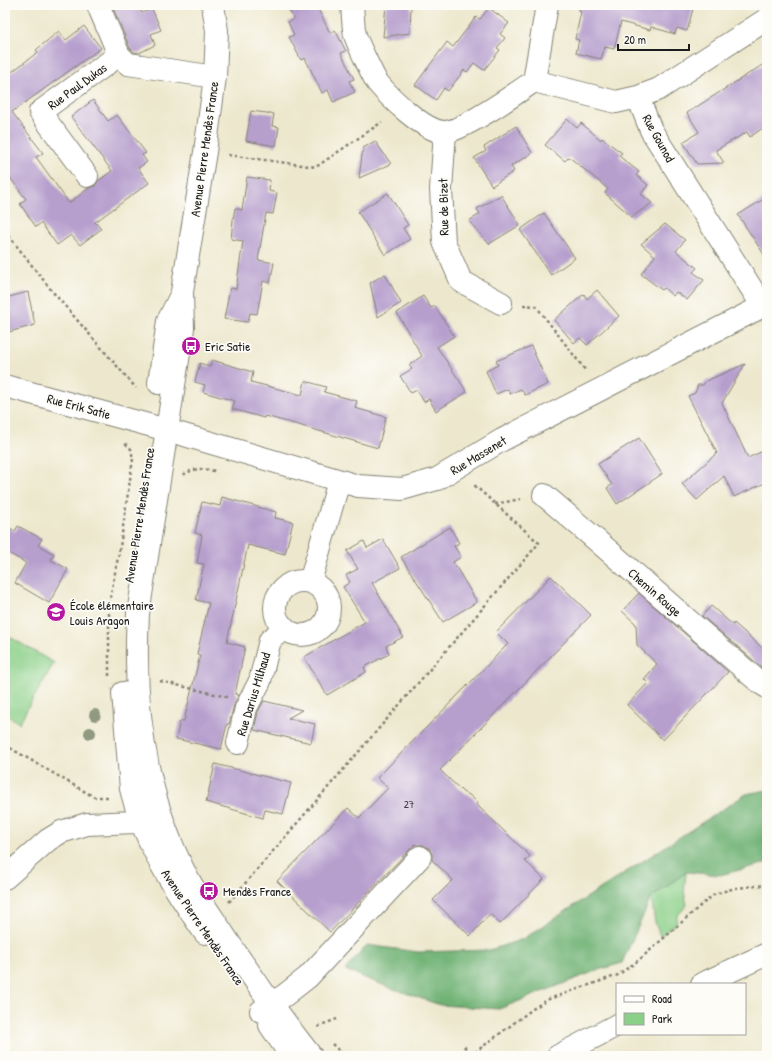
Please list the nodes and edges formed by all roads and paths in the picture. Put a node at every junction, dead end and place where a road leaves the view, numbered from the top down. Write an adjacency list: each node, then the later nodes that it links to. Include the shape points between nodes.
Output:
1 (98, 5): 6 (street, Rue Paul Dukas)
2 (213, 5): 7 (street, Avenue Pierre Mendès France, via 217,31)
3 (352, 5): 10 (street, via 358,43 377,81)
4 (547, 5): 8 (street)
5 (767, 18): 9 (street, Rue Gounod, via 660,89)
6 (120, 55): 7 (street, Rue Paul Dukas, via 128,64); 13 (street, Rue Paul Dukas, via 40,112)
7 (215, 76): 12 (street, Avenue Pierre Mendès France)
8 (534, 81): 9 (street, via 616,102); 11 (street, via 459,128)
9 (638, 98): 16 (street, Rue Gounod, via 651,130)
10 (400, 105): 11 (street, via 428,127); 12 (path, via 392,115 316,167)
11 (445, 132): 15 (street, Rue de Bizet, via 441,189 444,242 461,281)
12 (205, 152): 20 (street, Avenue Pierre Mendès France, via 182,292 183,328)
13 (87, 176)
14 (5, 231): 19 (path, via 52,291)
15 (501, 303): 18 (path, via 536,306)
16 (765, 305): 18 (street, Rue Massenet)
17 (5, 386): 20 (street, Rue Erik Satie)
18 (600, 390): 22 (street, Rue Massenet, via 502,440)
19 (139, 392)
20 (160, 429): 21 (street, Rue Massenet); 34 (street, Avenue Pierre Mendès France, via 124,608 122,680 131,789 135,804)
21 (212, 444): 23 (path, via 213,471 203,468 192,470); 24 (street, Rue Massenet)
22 (455, 468): 24 (street, Rue Massenet, via 437,479 402,489 358,486); 38 (path, via 539,543)
23 (182, 476)
24 (339, 481): 26 (street)
25 (544, 495): 29 (street, Chemin Rouge, via 758,682)
26 (310, 582): 27 (street, via 296,581 288,584 277,597 275,614); 27 (street, via 326,596 328,614 324,622 310,633 292,633)
27 (285, 628): 30 (street, Rue Darius Milhaud, via 270,640 260,681)
28 (156, 680): 30 (path)
29 (767, 687)
30 (249, 702): 31 (street, Rue Darius Milhaud)
31 (238, 743)
32 (5, 745): 33 (path, via 94,797)
33 (114, 797)
34 (151, 817): 36 (street, via 136,822 87,824 61,832 48,840); 41 (street, Avenue Pierre Mendès France, via 154,852 179,895)
35 (420, 857): 41 (street, via 308,977)
36 (5, 878)
37 (767, 885): 50 (path, via 735,888 716,894 618,975 549,999)
38 (225, 907)
39 (767, 954): 40 (street)
40 (704, 983)
41 (266, 1008): 47 (street, Avenue Pierre Mendès France); 48 (street, Avenue Pierre Mendès France)
42 (337, 1019): 43 (path, via 316,1029)
43 (313, 1024)
44 (616, 1026): 51 (street)
45 (327, 1039): 49 (path)
46 (464, 1046): 50 (path)
47 (291, 1056)
48 (311, 1056)
49 (345, 1056)
50 (471, 1056)
51 (558, 1056)

